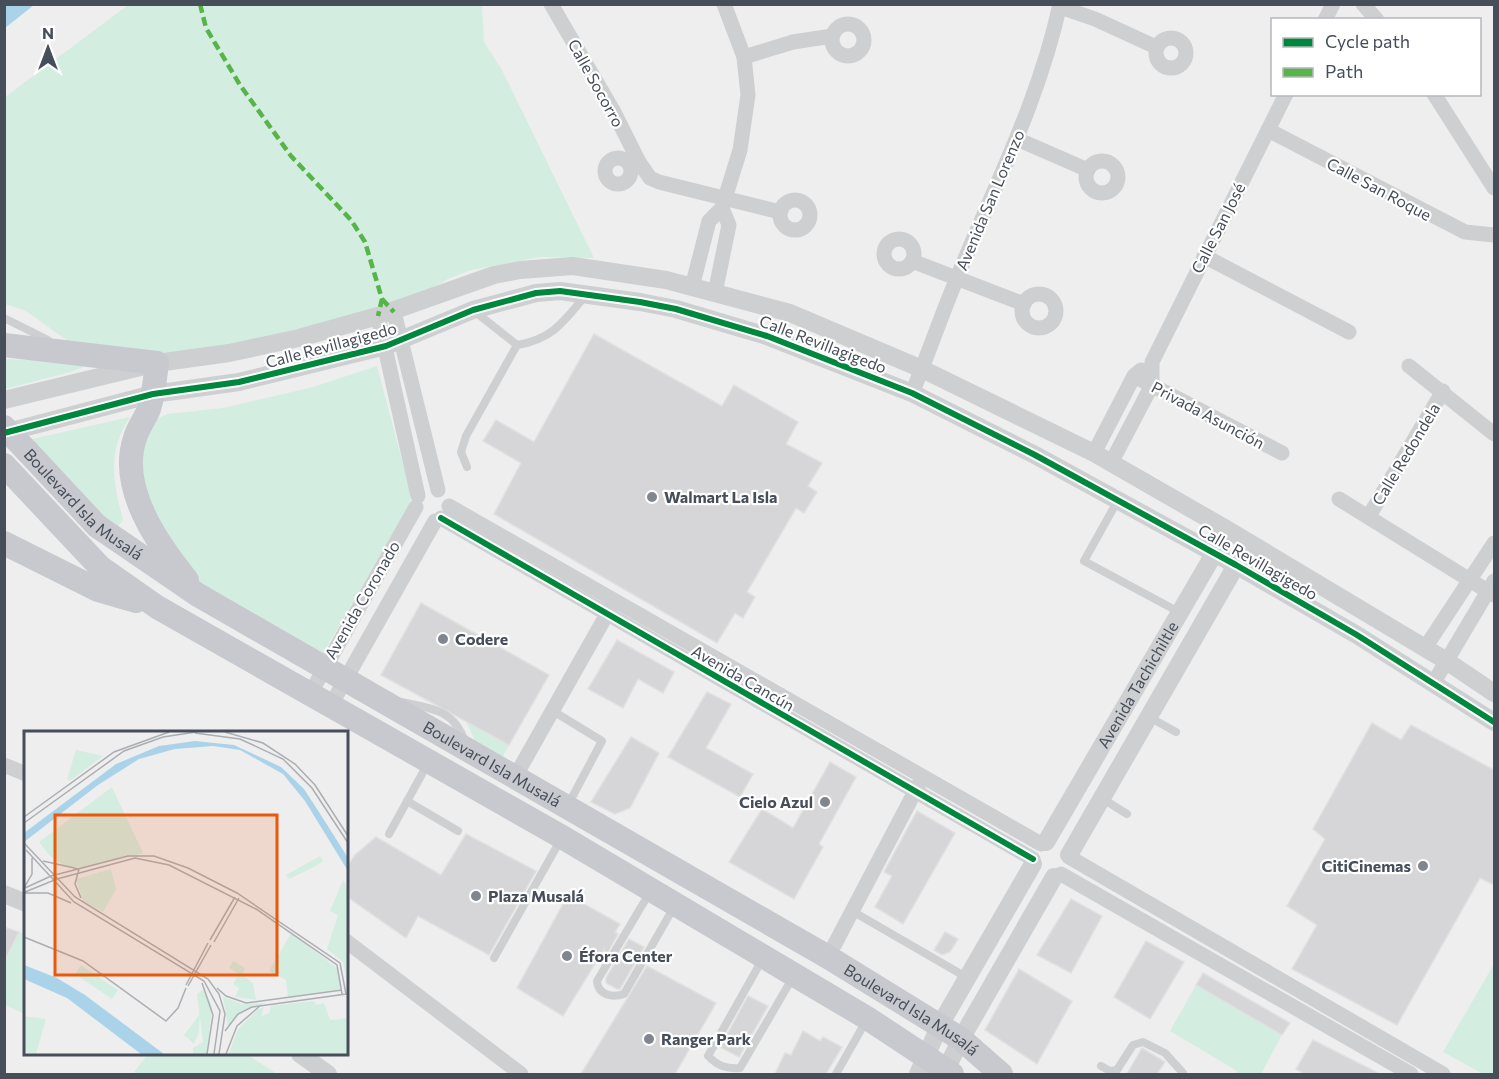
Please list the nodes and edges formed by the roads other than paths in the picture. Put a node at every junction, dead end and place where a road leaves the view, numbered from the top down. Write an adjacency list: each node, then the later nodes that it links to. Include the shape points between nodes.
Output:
1 (551, 4): 17 (street, Calle Socorro, via 614,112 635,164 650,178)
2 (724, 4): 10 (street)
3 (1333, 4): 6 (street)
4 (1363, 4): 7 (street)
5 (1060, 6): 9 (street); 14 (street, Avenida San Lorenzo, via 1045,66)
6 (1326, 18)
7 (1375, 18)
8 (832, 36): 10 (street, via 793,42)
9 (1156, 47)
10 (744, 57): 17 (street, via 747,95 740,150)
11 (1286, 96): 13 (street, Calle San José)
12 (1435, 96): 16 (street)
13 (1268, 130): 19 (street, Calle San Roque, via 1465,232); 20 (street, Calle San José)
14 (1017, 139): 15 (street); 22 (street, Avenida San Lorenzo)
15 (1088, 170)
16 (1494, 188)
17 (724, 202): 18 (street, Calle Socorro); 23 (street, via 709,221); 24 (street, via 729,225)
18 (780, 212)
19 (1494, 235)
20 (1204, 256): 30 (street); 35 (street, Calle San José)
21 (912, 261): 22 (street)
22 (957, 278): 26 (street); 38 (street, Avenida San Lorenzo)
23 (692, 287): 24 (street, Calle Revillagigedo); 28 (street, Calle Revillagigedo, via 599,268 542,267 494,275)
24 (715, 293): 38 (street, Calle Revillagigedo, via 790,313)
25 (587, 294): 27 (street, Calle Revillagigedo, via 536,293); 33 (lane, via 551,335); 42 (street, Calle Revillagigedo, via 676,309 767,336)
26 (1024, 304)
27 (473, 310): 31 (street, Calle Revillagigedo); 33 (lane)
28 (386, 314): 31 (street); 36 (street, Calle Revillagigedo, via 266,346)
29 (4, 318): 34 (lane)
30 (1349, 332)
31 (394, 343): 43 (street, Calle Revillagigedo, via 239,382); 53 (street); 56 (street)
32 (4, 345): 34 (main road)
33 (517, 345): 52 (lane, via 466,436 461,452)
34 (82, 354): 36 (main road)
35 (1152, 362): 39 (street, Calle San José); 40 (street, Calle San José)
36 (157, 363): 43 (main road); 44 (street, Calle Revillagigedo)
37 (1409, 366): 41 (street, Calle Redondela)
38 (922, 369): 42 (street, Avenida San Lorenzo); 48 (street, Calle Revillagigedo)
39 (1134, 376): 40 (street, Privada Asunción); 48 (street, Calle San José)
40 (1152, 385): 49 (street, Privada Asunción); 50 (street, Calle San José)
41 (1443, 391): 47 (street, Calle Redondela); 58 (street, Calle Redondela)
42 (912, 393): 55 (street, Calle Revillagigedo)
43 (153, 394): 46 (street, Calle Revillagigedo); 67 (main road, via 134,439 132,468 140,508 158,544)
44 (4, 400)
45 (4, 427): 67 (main road, Boulevard Isla Musalá, bridge, via 97,526)
46 (4, 433)
47 (1494, 434)
48 (1094, 453): 50 (street, Calle Revillagigedo)
49 (1282, 453)
50 (1111, 463): 59 (street, Calle Revillagigedo)
51 (4, 465): 68 (main road, Boulevard Isla Musalá, via 100,567)
52 (467, 466)
53 (438, 490): 56 (street, via 427,489); 57 (street, via 446,497)
54 (1338, 498): 58 (street, Calle Redondela)
55 (1118, 500): 63 (street, Calle Revillagigedo); 70 (lane, via 1084,561)
56 (417, 501): 57 (street, via 421,517); 73 (street, Avenida Coronado)
57 (442, 515): 69 (street, Avenida Cancún); 74 (street, Avenida Coronado)
58 (1369, 516): 65 (street, Calle Redondela)
59 (1228, 530): 61 (street, Calle Revillagigedo); 63 (street, Avenida Tachichiltle)
60 (4, 543): 68 (main road, via 98,590)
61 (1250, 543): 64 (street, Avenida Tachichiltle); 71 (street, Calle Revillagigedo)
62 (1494, 543): 65 (street)
63 (1215, 552): 64 (street, Calle Revillagigedo); 70 (street, Avenida Tachichiltle)
64 (1236, 565): 75 (street, Calle Revillagigedo); 81 (street, Avenida Tachichiltle)
65 (1469, 578): 66 (street, Calle Redondela); 71 (street)
66 (1492, 589): 72 (street)
67 (198, 595): 73 (main road, Boulevard Isla Musalá)
68 (157, 607): 78 (main road, Boulevard Isla Musalá)
69 (611, 608): 80 (street); 88 (street, Avenida Cancún)
70 (1180, 613): 97 (street, Avenida Tachichiltle)
71 (1425, 648): 72 (street, Calle Revillagigedo)
72 (1445, 660): 75 (street); 77 (street, Calle Revillagigedo)
73 (325, 666): 74 (main road, Boulevard Isla Musalá); 78 (street, Avenida Coronado)
74 (345, 678): 78 (street, Avenida Coronado); 79 (main road, Boulevard Isla Musalá)
75 (1434, 682): 82 (street, Calle Revillagigedo)
76 (369, 684): 79 (lane)
77 (1494, 693)
78 (321, 699): 84 (main road, Boulevard Isla Musalá)
79 (397, 704): 87 (main road, Boulevard Isla Musalá)
80 (553, 711): 87 (street); 91 (lane, via 602,741)
81 (1149, 717): 83 (lane); 89 (street, Avenida Tachichiltle)
82 (1494, 722)
83 (1176, 732)
84 (428, 762): 90 (lane); 95 (main road, Boulevard Isla Musalá)
85 (4, 765): 86 (street)
86 (24, 773)
87 (515, 777): 91 (main road, Boulevard Isla Musalá)
88 (918, 785): 97 (street, Avenida Cancún); 105 (street)
89 (1102, 798): 92 (lane); 98 (street, Avenida Tachichiltle)
90 (407, 801): 93 (lane); 94 (lane)
91 (567, 806): 96 (main road, Boulevard Isla Musalá)
92 (1127, 814)
93 (458, 831)
94 (389, 834)
95 (562, 837): 99 (main road, Boulevard Isla Musalá); 108 (lane)
96 (630, 841): 99 (main road); 107 (main road, Boulevard Isla Musalá)
97 (1038, 852): 98 (street, via 1058,842); 100 (street, via 1043,876); 111 (street, Avenida Tachichiltle)
98 (1069, 856): 100 (street, via 1068,867); 124 (street)
99 (613, 868): 101 (main road, Boulevard Isla Musalá)
100 (1058, 876): 114 (street); 123 (street)
101 (651, 890): 104 (main road, Boulevard Isla Musalá); 104 (lane, via 597,981 600,991 609,996 624,994)
102 (4, 894): 103 (street)
103 (24, 902)
104 (675, 905): 109 (main road, Boulevard Isla Musalá)
105 (852, 911): 107 (street); 111 (lane)
106 (348, 943): 120 (street)
107 (828, 957): 113 (main road, Boulevard Isla Musalá)
108 (494, 958)
109 (763, 959): 110 (main road, Boulevard Isla Musalá); 110 (lane, via 708,1056 716,1064 740,1068)
110 (794, 976): 112 (main road, Boulevard Isla Musalá)
111 (968, 977): 113 (street, Avenida Tachichiltle)
112 (867, 1018): 117 (main road, Boulevard Isla Musalá); 121 (lane)
113 (940, 1025): 114 (main road, Boulevard Isla Musalá); 117 (street, Avenida Tachichiltle)
114 (961, 1039): 117 (street); 122 (main road, Boulevard Isla Musalá)
115 (303, 1055): 119 (street)
116 (1101, 1066): 118 (lane, via 1117,1070 1133,1045 1143,1042 1165,1053)
117 (937, 1070)
118 (1183, 1073)
119 (328, 1074)
120 (521, 1074)
121 (836, 1074)
122 (1001, 1074)
123 (1411, 1074)
124 (1443, 1074)

